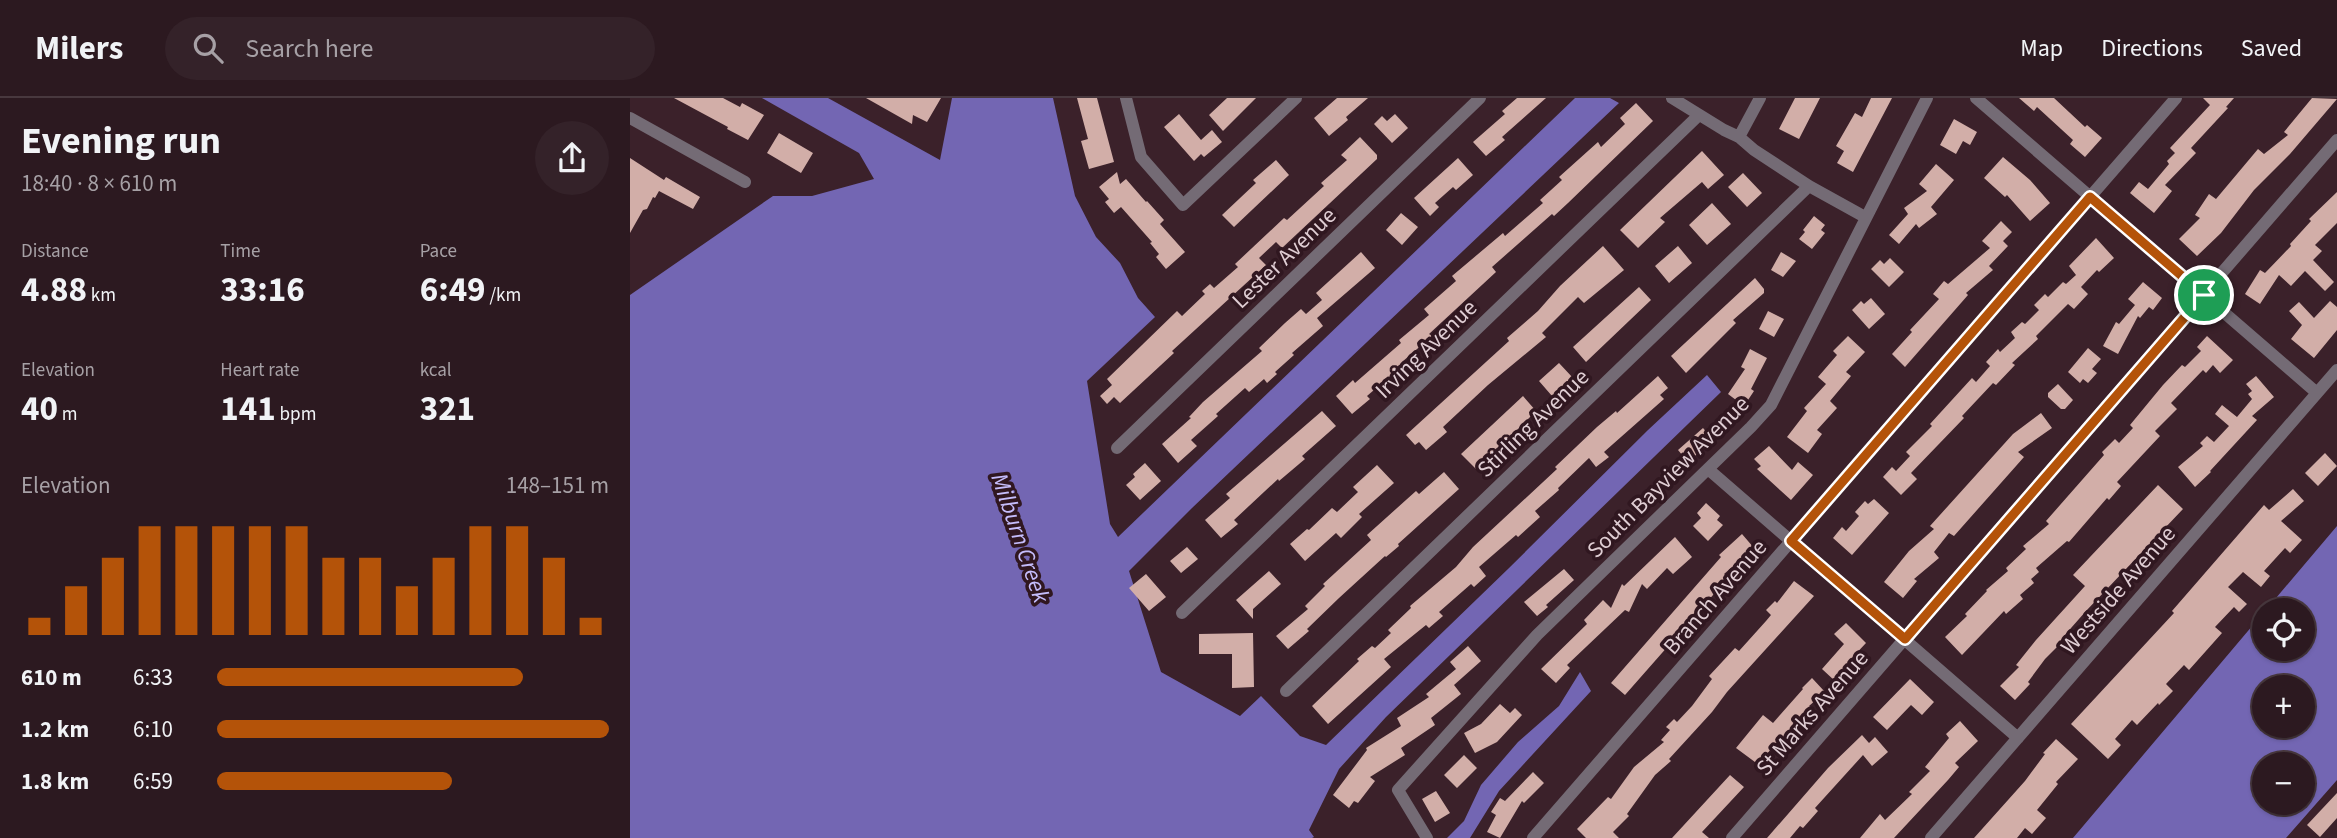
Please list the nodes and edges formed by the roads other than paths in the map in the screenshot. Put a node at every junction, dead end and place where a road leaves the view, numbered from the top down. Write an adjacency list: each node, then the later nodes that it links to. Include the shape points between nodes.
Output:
1 (1126, 98): 2 (street, via 1141,157 1183,205)
2 (1296, 98)
3 (1480, 98): 20 (street, Lester Avenue)
4 (1672, 98): 9 (street)
5 (1760, 98): 11 (street)
6 (1927, 98): 16 (street, South Bayview Avenue)
7 (1976, 98): 15 (street)
8 (2176, 98): 15 (street, Branch Avenue)
9 (1699, 115): 11 (street); 23 (street, Irving Avenue)
10 (630, 118): 13 (street)
11 (1740, 137): 14 (street)
12 (2337, 140): 17 (street, St Marks Avenue)
13 (745, 182)
14 (1809, 186): 16 (street); 25 (street, Stirling Avenue)
15 (2090, 197): 17 (street); 22 (street, Branch Avenue)
16 (1865, 217): 21 (street, South Bayview Avenue, via 1771,405)
17 (2204, 295): 19 (street); 24 (street, St Marks Avenue)
18 (2337, 370): 19 (street, Westside Avenue)
19 (2317, 393): 26 (street, Westside Avenue)
20 (1117, 448)
21 (1708, 469): 22 (street); 27 (street, South Bayview Avenue, via 1537,635 1398,790)
22 (1791, 541): 24 (street); 28 (street, Branch Avenue)
23 (1182, 613)
24 (1905, 639): 26 (street); 29 (street, St Marks Avenue)
25 (1286, 691)
26 (2018, 738): 30 (street, Westside Avenue)
27 (1427, 838)
28 (1533, 838)
29 (1732, 838)
30 (1931, 838)

